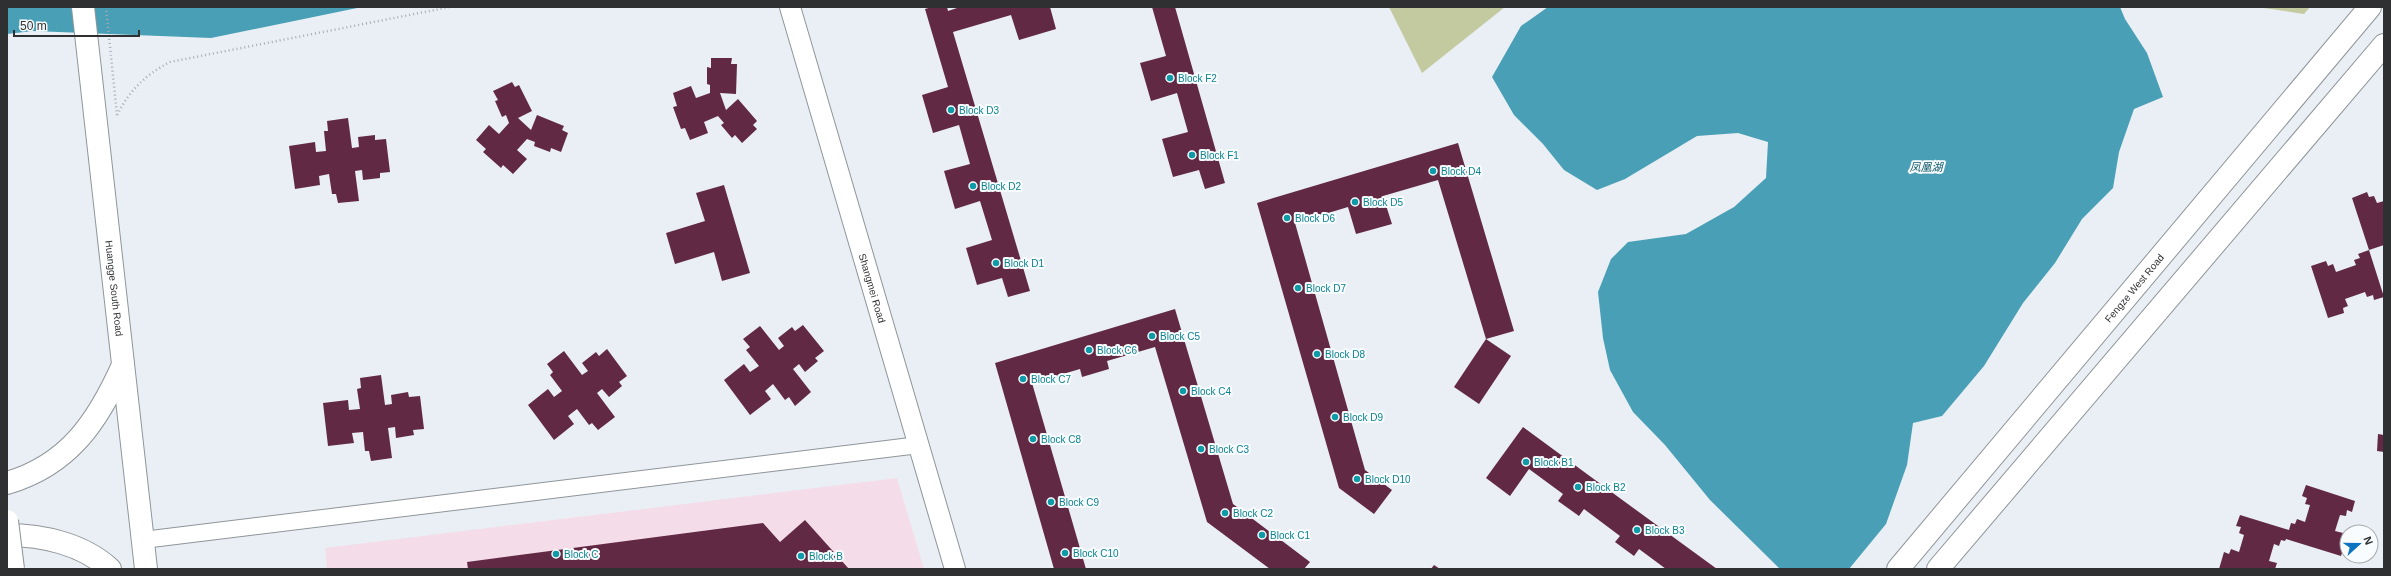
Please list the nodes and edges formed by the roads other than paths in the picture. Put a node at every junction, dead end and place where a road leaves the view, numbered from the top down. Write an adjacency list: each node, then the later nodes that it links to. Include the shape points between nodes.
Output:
1 (83, 7): 5 (main road, Huangge South Road)
2 (790, 7): 6 (street, Shangmei Road)
3 (2370, 7): 15 (main road, Fengze West Road)
4 (2384, 45): 16 (main road)
5 (123, 365): 7 (main road, via 107,402 85,434 57,460 24,478); 10 (main road, Huangge South Road)
6 (919, 445): 10 (street); 14 (street, Shangmei Road)
7 (7, 483)
8 (7, 521): 11 (main road, bridge)
9 (7, 535): 12 (main road, via 32,535 70,545)
10 (142, 540): 13 (main road, Huangge South Road)
11 (13, 569)
12 (110, 569)
13 (146, 569)
14 (955, 569)
15 (1898, 569)
16 (1938, 569)

